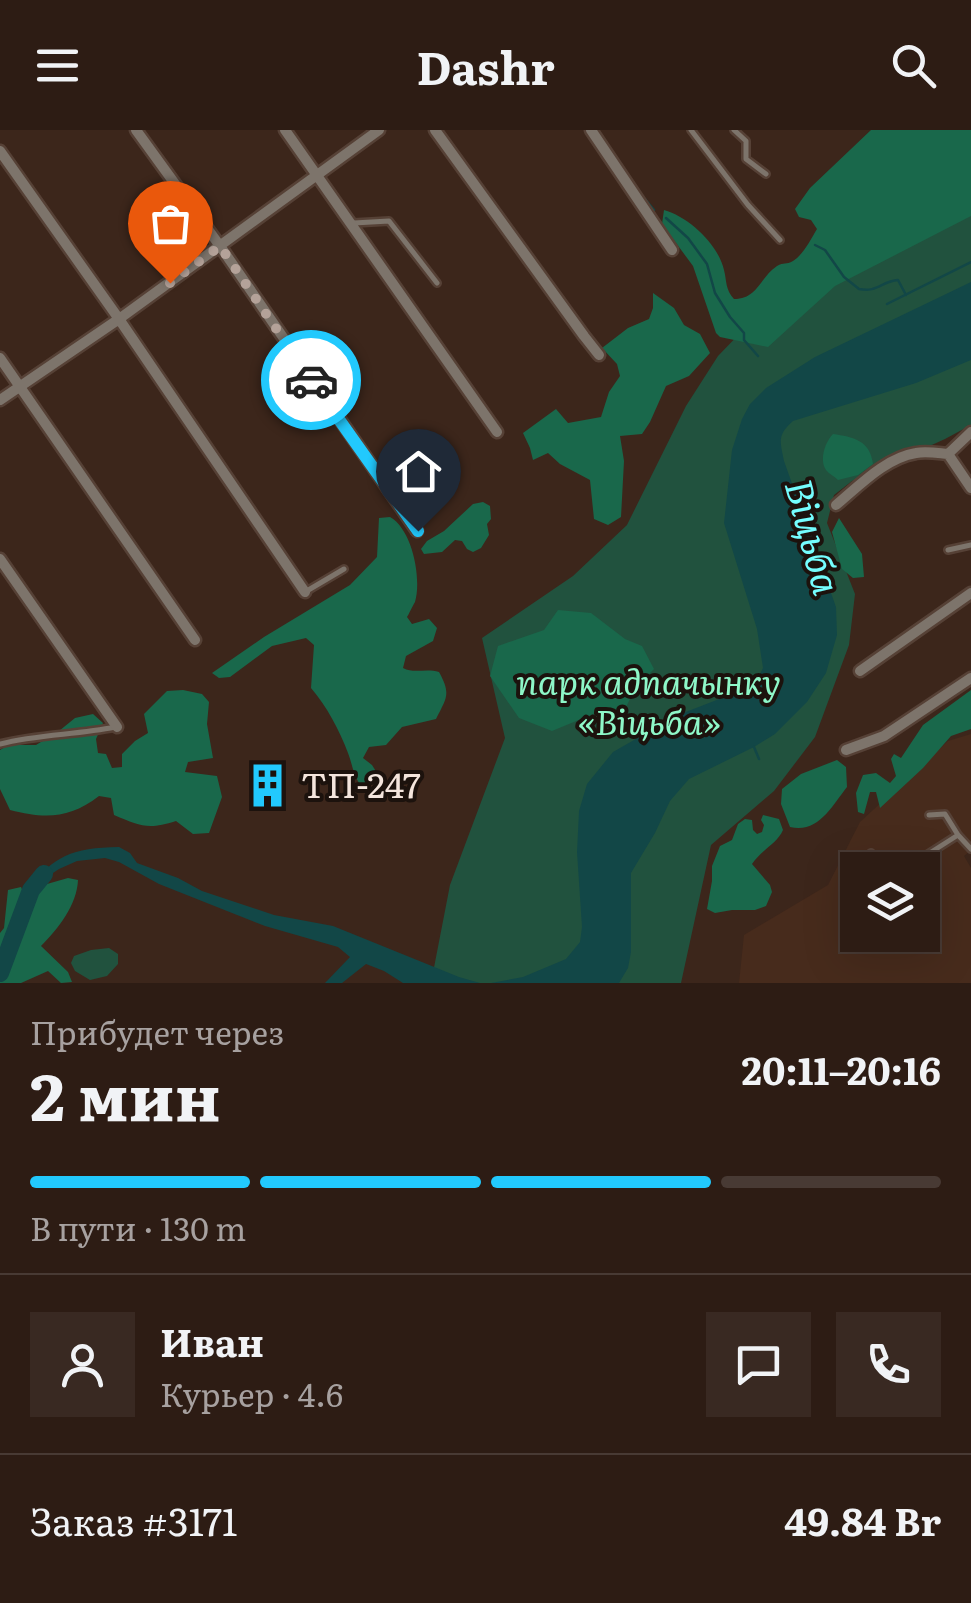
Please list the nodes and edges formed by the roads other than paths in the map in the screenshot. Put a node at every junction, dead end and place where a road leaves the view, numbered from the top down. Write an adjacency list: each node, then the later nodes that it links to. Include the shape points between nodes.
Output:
1 (136, 130): 15 (street)
2 (285, 130): 12 (street)
3 (379, 130): 12 (street)
4 (435, 130): 19 (street)
5 (591, 130): 16 (street)
6 (691, 130): 14 (lane)
7 (734, 130): 9 (lane)
8 (746, 130): 9 (lane)
9 (746, 141): 11 (lane, via 746,159)
10 (0, 151): 18 (street)
11 (766, 174)
12 (318, 175): 13 (street); 15 (street)
13 (350, 224): 17 (lane, via 390,220); 23 (street)
14 (780, 240)
15 (220, 246): 18 (street); 28 (street)
16 (672, 250)
17 (436, 283)
18 (119, 319): 21 (street); 33 (street)
19 (600, 354)
20 (0, 358): 21 (street)
21 (20, 386): 22 (street); 35 (street)
22 (0, 400)
23 (498, 432)
24 (971, 432): 25 (street)
25 (948, 454): 26 (street); 27 (street, via 900,457)
26 (971, 488)
27 (836, 505)
28 (418, 531)
29 (971, 545): 30 (lane)
30 (948, 550)
31 (0, 559): 38 (street)
32 (344, 569): 33 (lane)
33 (305, 592)
34 (971, 593): 36 (street)
35 (195, 640)
36 (860, 671)
37 (971, 678): 40 (street, via 884,736)
38 (117, 727): 39 (lane)
39 (0, 744)
40 (846, 750)
41 (929, 816): 42 (lane, via 945,814)
42 (958, 835): 43 (lane); 44 (lane)
43 (971, 849)
44 (931, 852)

